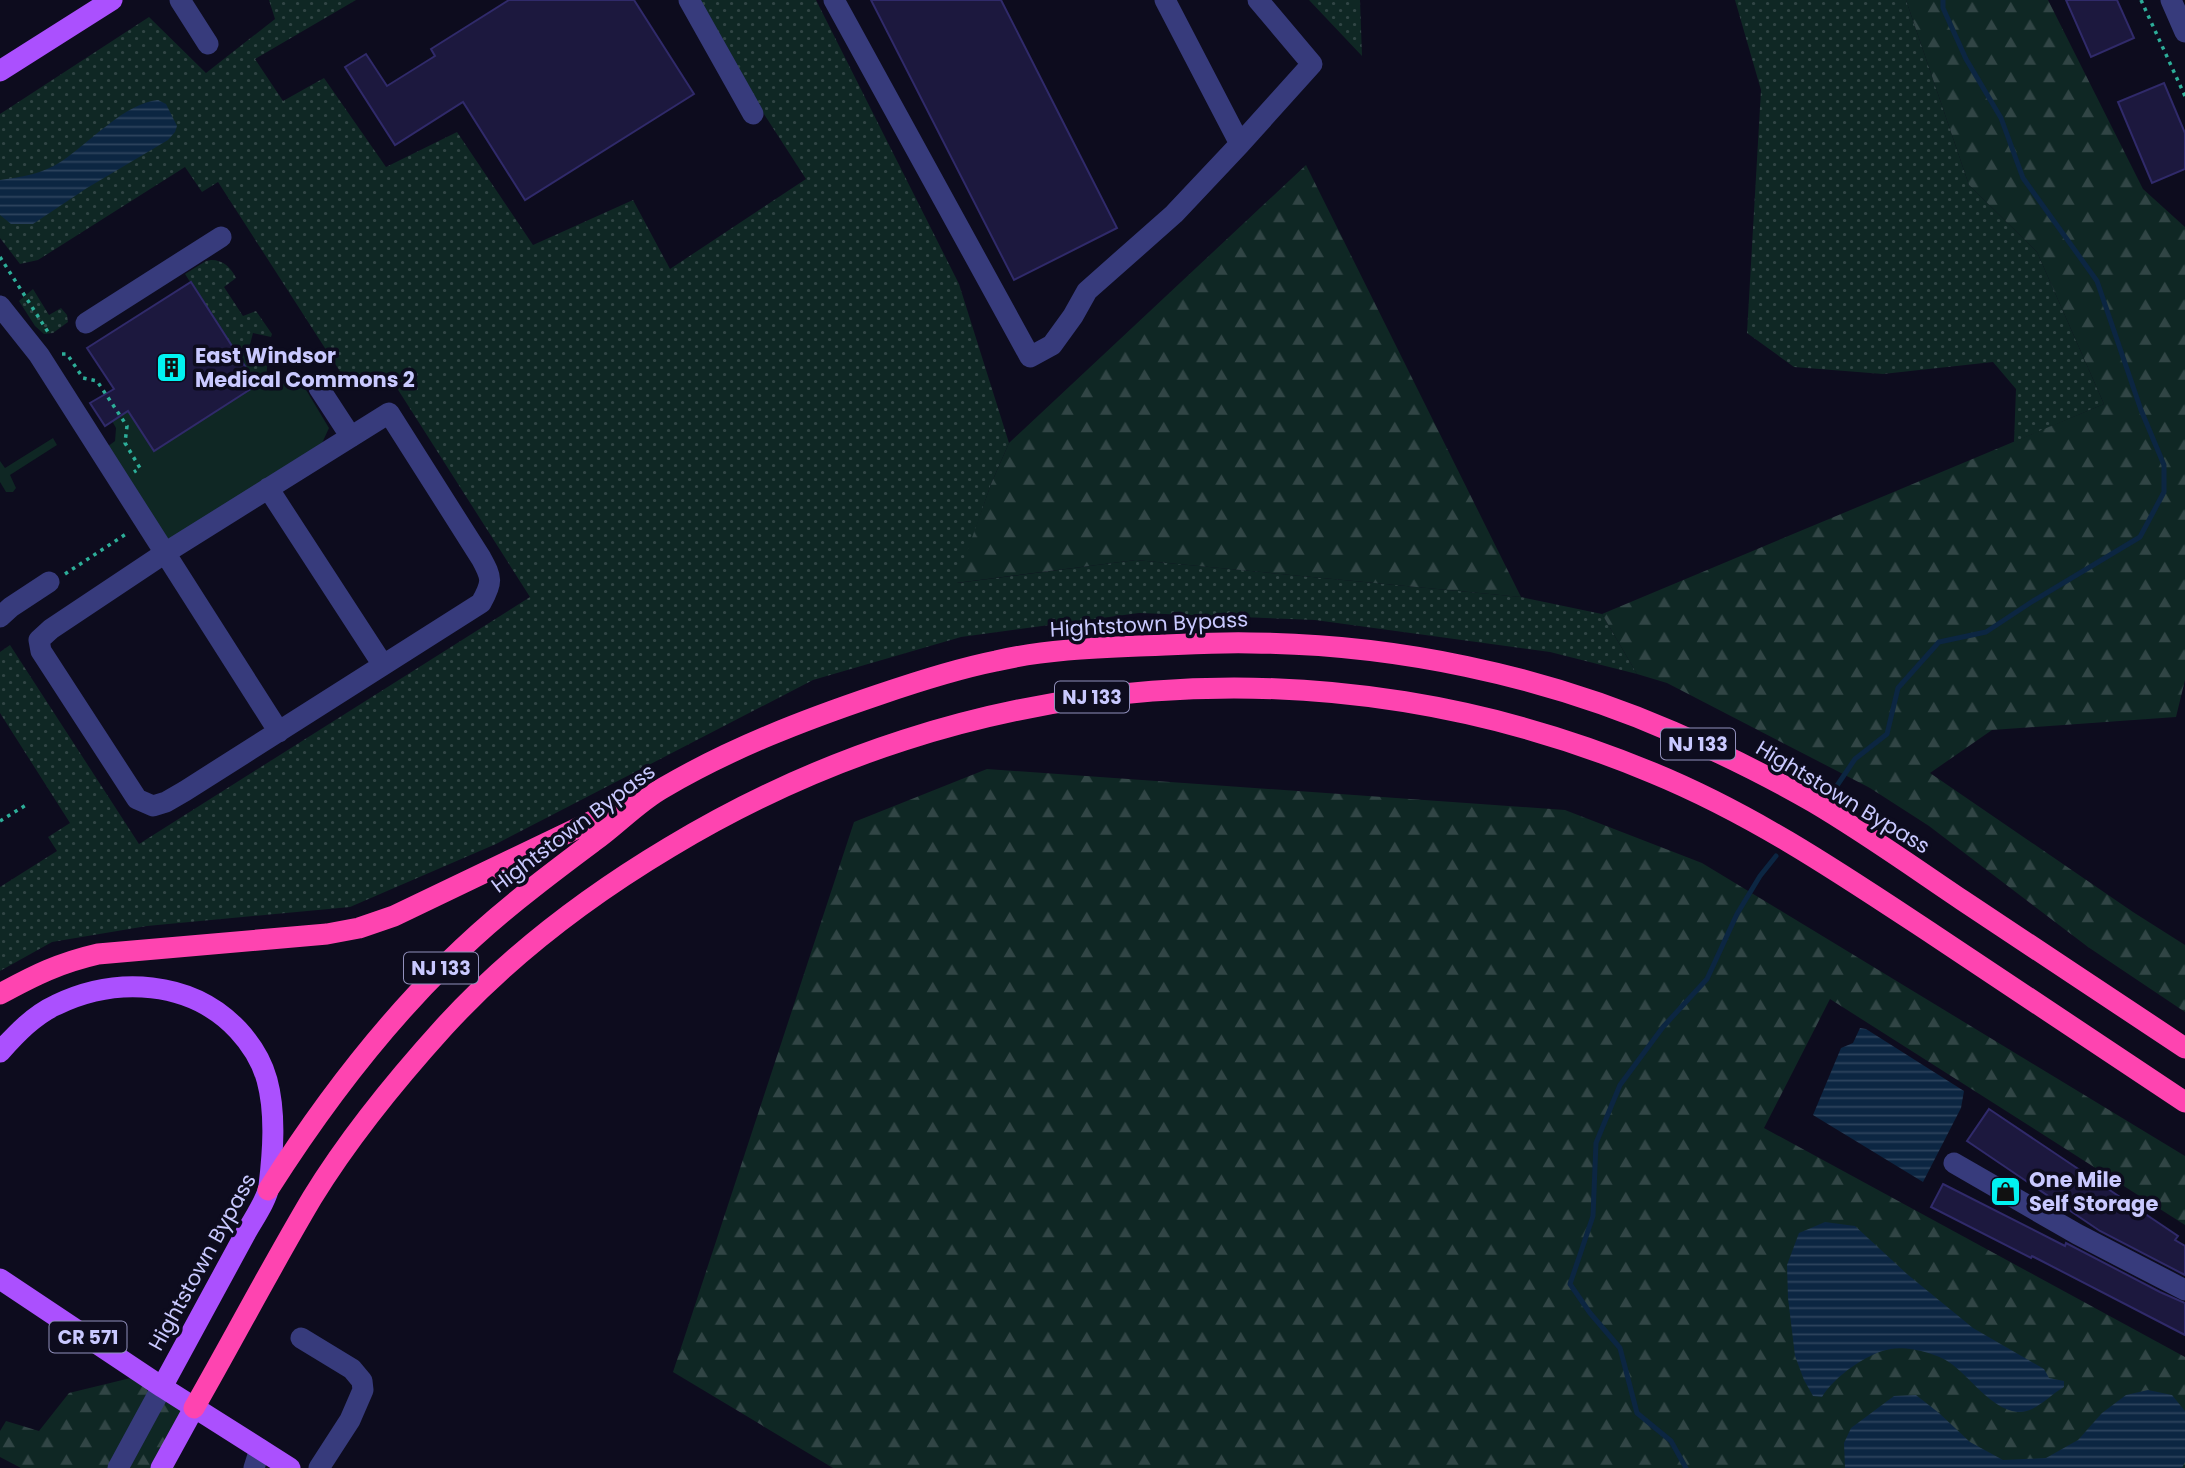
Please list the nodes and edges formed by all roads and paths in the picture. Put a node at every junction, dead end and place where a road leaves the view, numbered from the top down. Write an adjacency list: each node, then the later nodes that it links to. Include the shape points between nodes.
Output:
1 (113, 0): 11 (main road)
2 (180, 0): 10 (street)
3 (689, 0): 13 (street)
4 (834, 0): 14 (street, via 1030,357 1052,345 1087,290 1165,223)
5 (1165, 0): 14 (street)
6 (1258, 0): 14 (street, via 1312,64)
7 (2141, 0): 12 (path)
8 (2171, 0): 9 (street)
9 (2185, 32)
10 (208, 44)
11 (2, 67)
12 (2185, 96)
13 (753, 114)
14 (1240, 144)
15 (221, 237): 18 (street)
16 (0, 257): 19 (path)
17 (0, 306): 25 (street, via 39,355)
18 (86, 323)
19 (48, 332)
20 (62, 354): 23 (path, via 67,354 83,378 97,381 127,426 125,443 140,468)
21 (319, 388): 22 (street)
22 (351, 437): 24 (street); 29 (street, via 389,413 490,575 490,587 481,603)
23 (132, 473)
24 (268, 488): 26 (street); 29 (street)
25 (145, 522): 26 (street); 27 (path)
26 (165, 553): 30 (street); 30 (street, via 51,629 39,640 40,651 137,799 153,806)
27 (59, 582): 28 (street)
28 (0, 617)
29 (383, 665): 30 (street)
30 (279, 732)
31 (659, 790): 34 (highway, via 394,916 359,928 98,954 41,971); 35 (highway, Hightstown Bypass / NJ 133, via 814,716 997,660 1075,648 1209,643 1334,647 1412,657 1593,702 1745,765 1885,848); 39 (highway, Hightstown Bypass / NJ 133, via 536,884 448,961 345,1077)
32 (26, 805): 33 (path)
33 (0, 821)
34 (0, 994)
35 (2185, 1048)
36 (0, 1052): 39 (main road, via 34,1018 79,995 140,986 197,999 246,1039 267,1078 273,1142)
37 (2185, 1102): 45 (highway, NJ 133, via 1810,853 1706,796 1597,751 1460,712 1324,692 1236,687 1086,698 1011,710 902,739 779,788 647,860 530,946 449,1022 354,1135 313,1196)
38 (1954, 1163): 42 (street)
39 (268, 1190): 44 (main road, Hightstown Bypass / NJ 133)
40 (0, 1261): 41 (main road)
41 (7, 1283): 44 (main road, CR 571)
42 (2185, 1290)
43 (301, 1338): 50 (street, via 352,1369 362,1381 363,1390 350,1420)
44 (162, 1387): 45 (main road, CR 571); 47 (street)
45 (194, 1408): 46 (main road, CR 571); 48 (main road)
46 (257, 1459): 49 (main road, CR 571)
47 (118, 1468)
48 (161, 1468)
49 (290, 1468)
50 (319, 1468)

